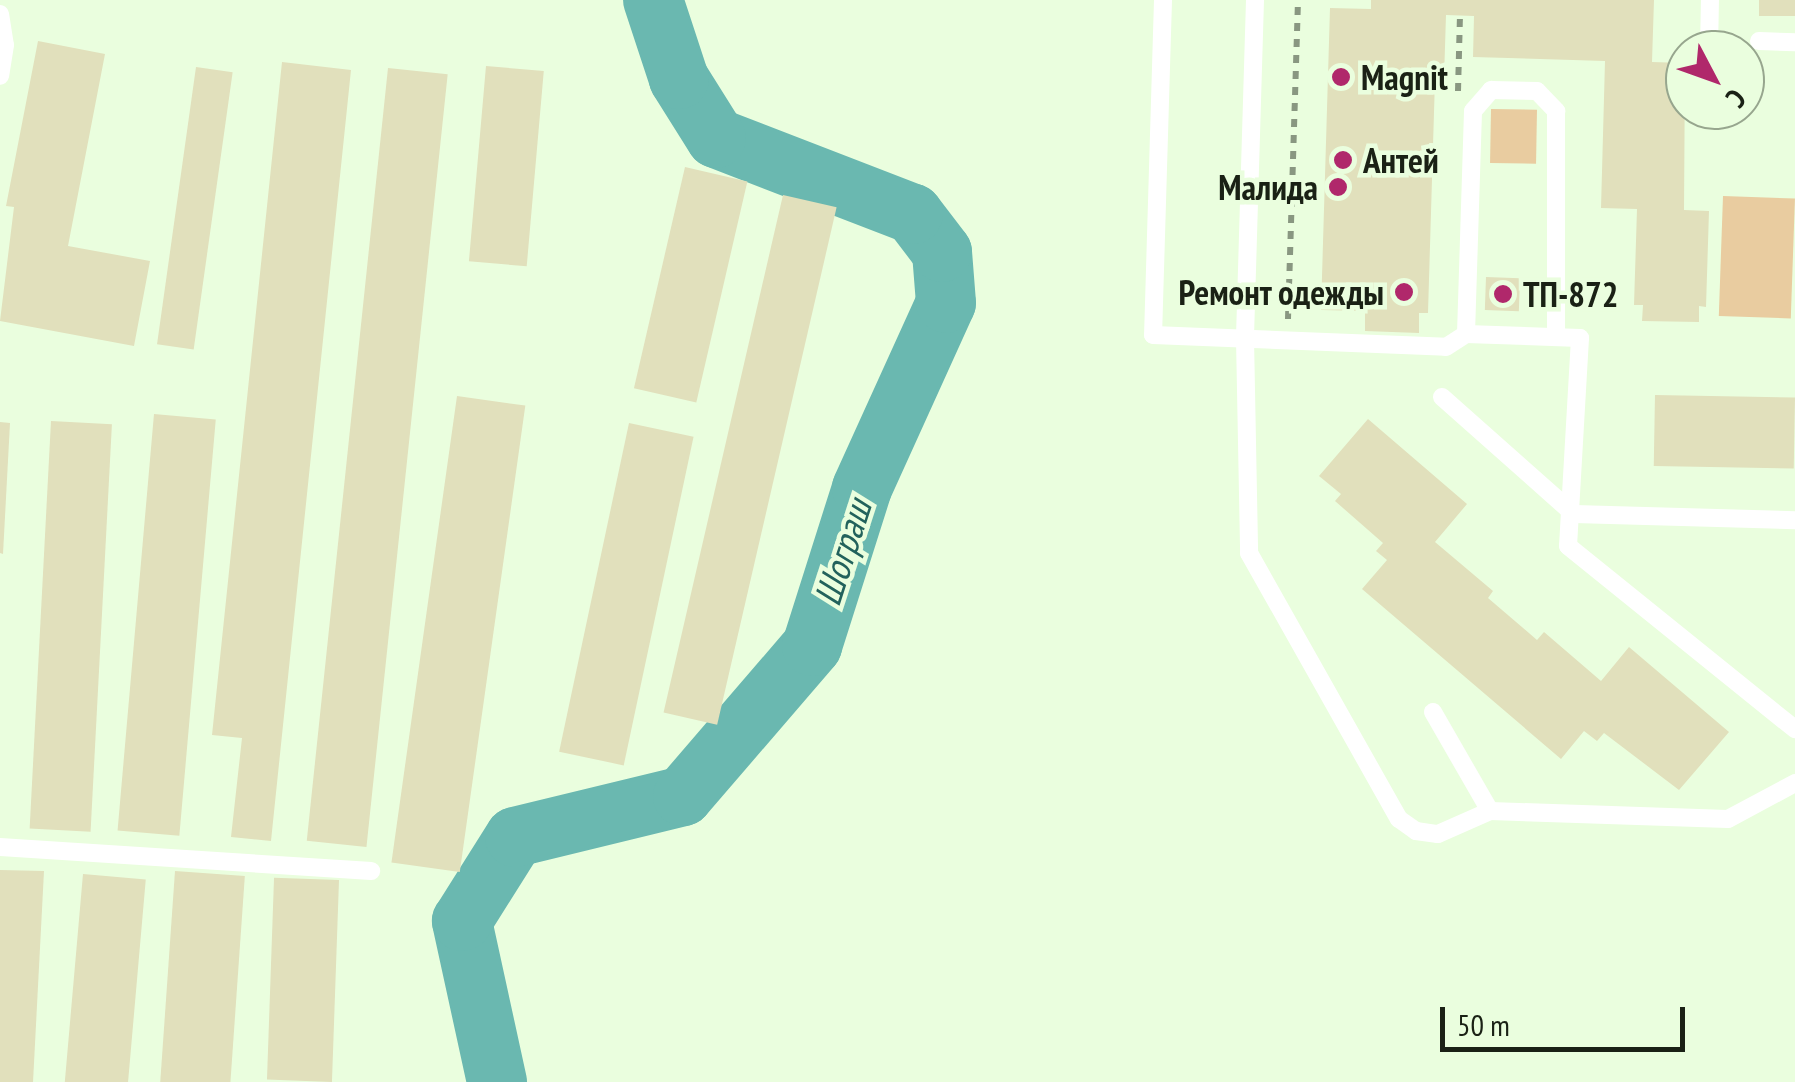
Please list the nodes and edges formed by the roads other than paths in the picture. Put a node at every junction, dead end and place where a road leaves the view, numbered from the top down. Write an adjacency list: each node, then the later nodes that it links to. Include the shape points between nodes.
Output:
1 (1163, 0): 11 (lane, via 1153,335)
2 (1255, 0): 11 (lane)
3 (1710, 0): 5 (lane)
4 (0, 14): 8 (lane)
5 (1709, 30)
6 (1765, 41): 7 (lane)
7 (1795, 42)
8 (0, 76)
9 (1466, 334): 10 (lane); 10 (lane, via 1473,112 1491,90 1537,91 1554,104); 11 (lane, via 1446,348)
10 (1556, 337): 13 (lane, via 1580,338)
11 (1245, 338): 18 (lane, via 1249,553 1400,819 1416,831 1438,834)
12 (1442, 397): 13 (lane)
13 (1574, 514): 14 (lane); 16 (lane, via 1568,546)
14 (1795, 520)
15 (1433, 712): 18 (lane)
16 (1795, 729)
17 (1795, 783): 18 (lane, via 1728,819)
18 (1490, 811)
19 (0, 846): 20 (lane)
20 (371, 871)

